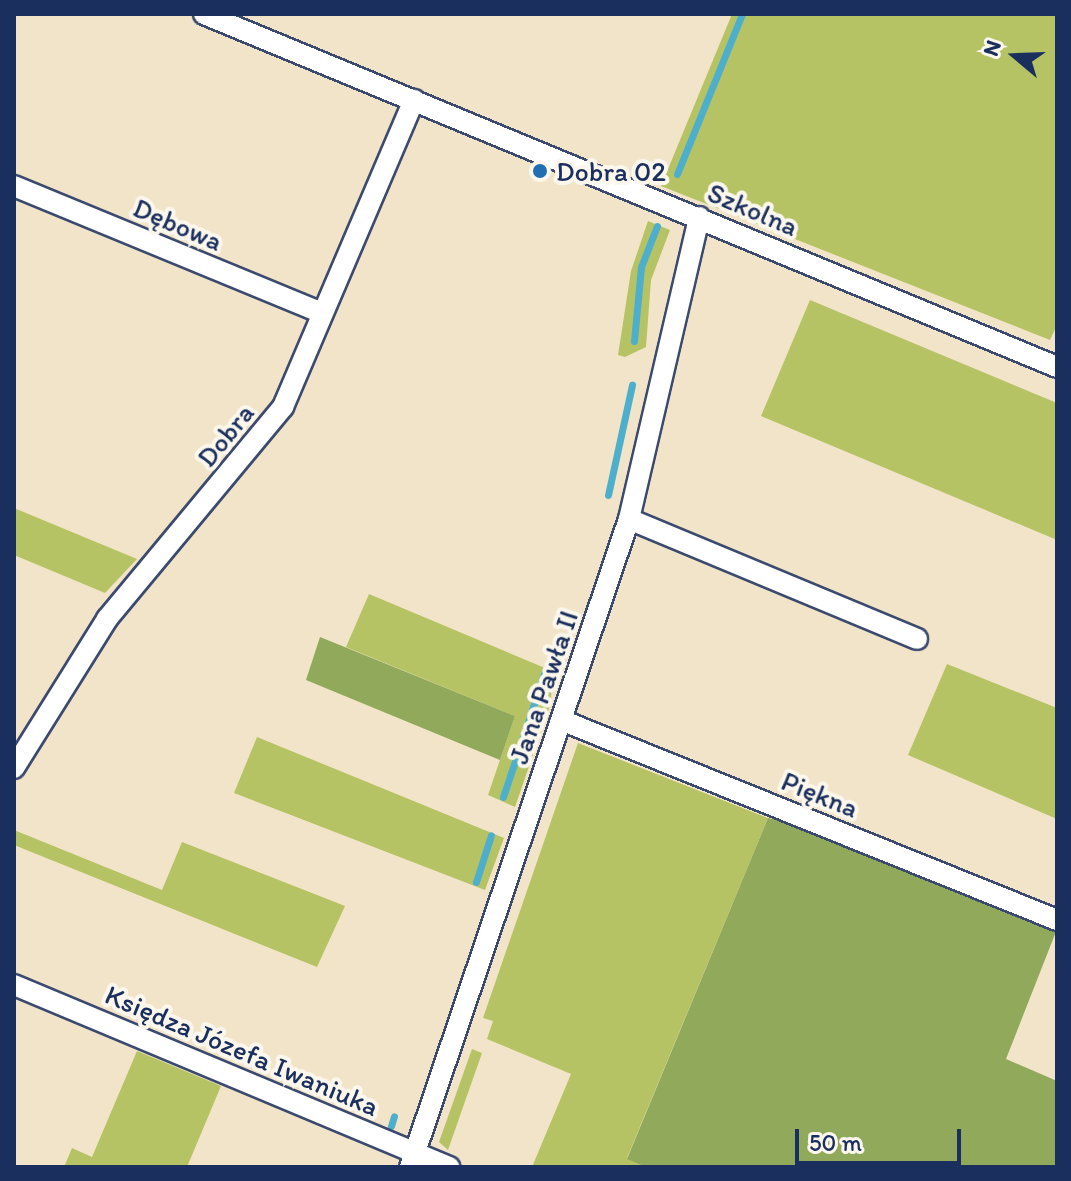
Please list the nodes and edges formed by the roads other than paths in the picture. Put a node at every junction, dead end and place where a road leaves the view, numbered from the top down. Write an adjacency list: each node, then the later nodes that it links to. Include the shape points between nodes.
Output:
1 (204, 14): 2 (street, Szkolna)
2 (414, 100): 4 (street, Szkolna); 5 (street, Dobra)
3 (14, 186): 5 (street, Dębowa)
4 (699, 217): 6 (street, Szkolna); 7 (street, Jana Pawła II)
5 (322, 313): 10 (street, Dobra, via 283,407 115,608)
6 (1057, 367)
7 (629, 519): 8 (street); 9 (street, Jana Pawła II)
8 (917, 639)
9 (561, 720): 11 (street, Piękna); 13 (street, Jana Pawła II)
10 (14, 768)
11 (1057, 920)
12 (14, 985): 13 (street, Księdza Józefa Iwaniuka)
13 (412, 1160): 14 (street, Księdza Józefa Iwaniuka)
14 (449, 1167)

